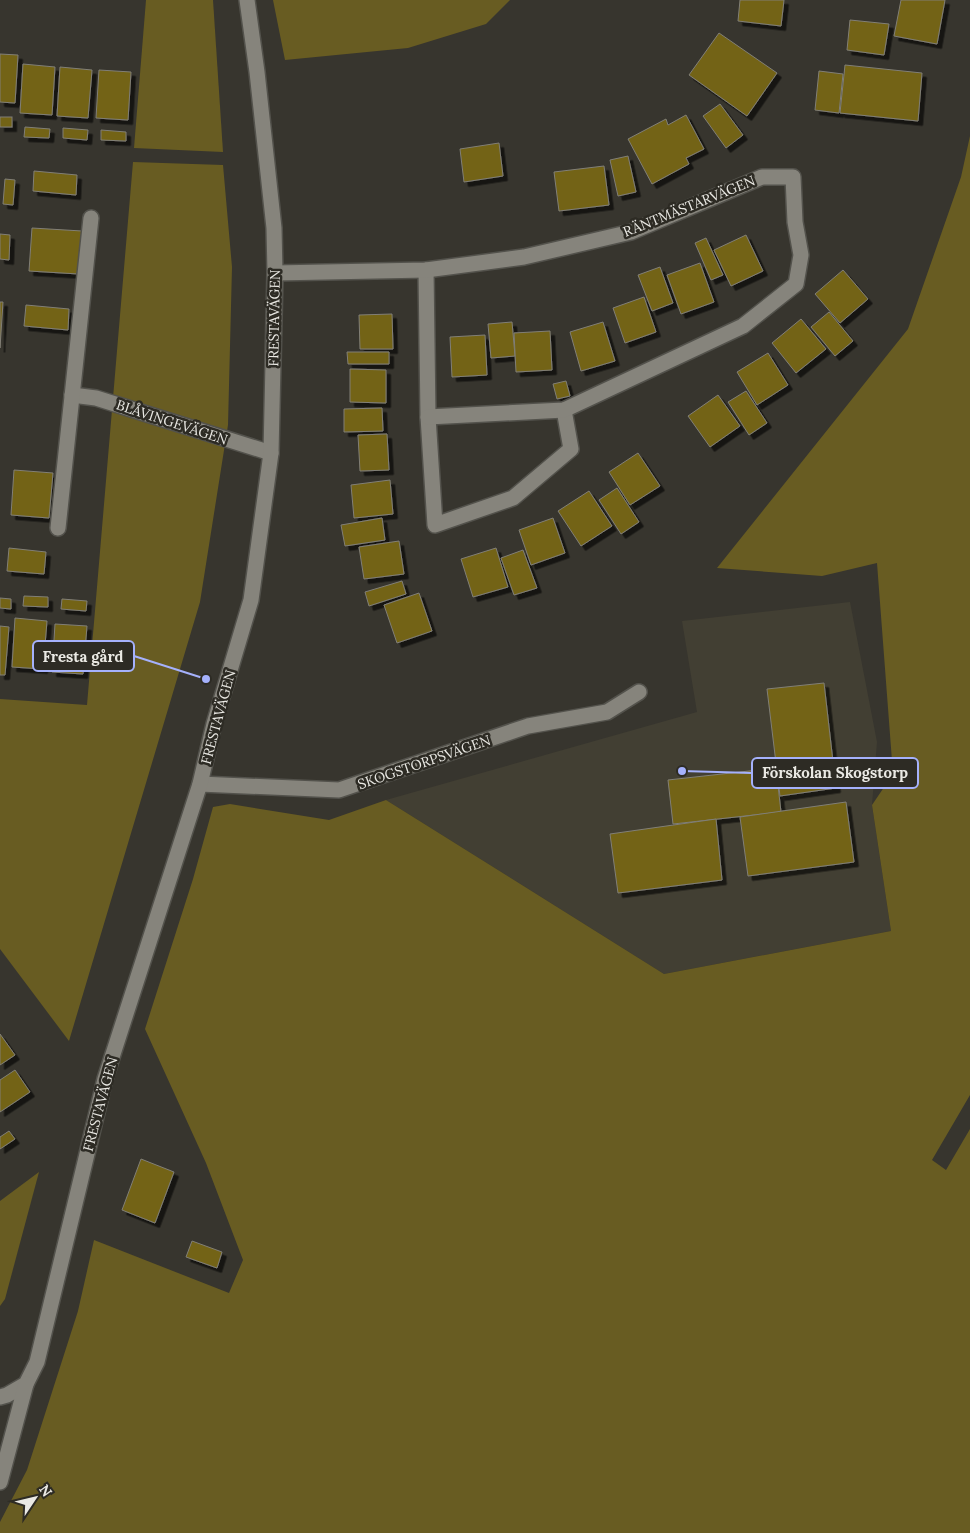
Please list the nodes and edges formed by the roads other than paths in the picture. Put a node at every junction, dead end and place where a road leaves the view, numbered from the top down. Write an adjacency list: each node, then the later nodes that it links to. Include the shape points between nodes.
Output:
1 (247, 0): 4 (street, FRESTAVÄGEN, via 273,218)
2 (92, 218): 5 (street)
3 (426, 270): 4 (street, RÄNTMÄSTARVÄGEN); 6 (street, RÄNTMÄSTARVÄGEN, via 524,257 631,232 762,177 793,177 800,255 796,284 743,326); 7 (street)
4 (275, 273): 8 (street, FRESTAVÄGEN)
5 (72, 394): 8 (street, BLÅVINGEVÄGEN, via 96,398); 9 (street)
6 (564, 410): 7 (street, RÄNTMÄSTARVÄGEN); 7 (street, via 571,450 512,498 435,525)
7 (428, 417)
8 (271, 453): 11 (street, FRESTAVÄGEN, via 251,600 214,724)
9 (58, 528)
10 (640, 692): 11 (street, SKOGSTORPSVÄGEN, via 607,712 528,726 339,790)
11 (200, 784): 12 (street, FRESTAVÄGEN, via 104,1079 37,1362)
12 (26, 1384): 13 (street); 14 (street, FRESTAVÄGEN)
13 (0, 1396)
14 (0, 1482)

